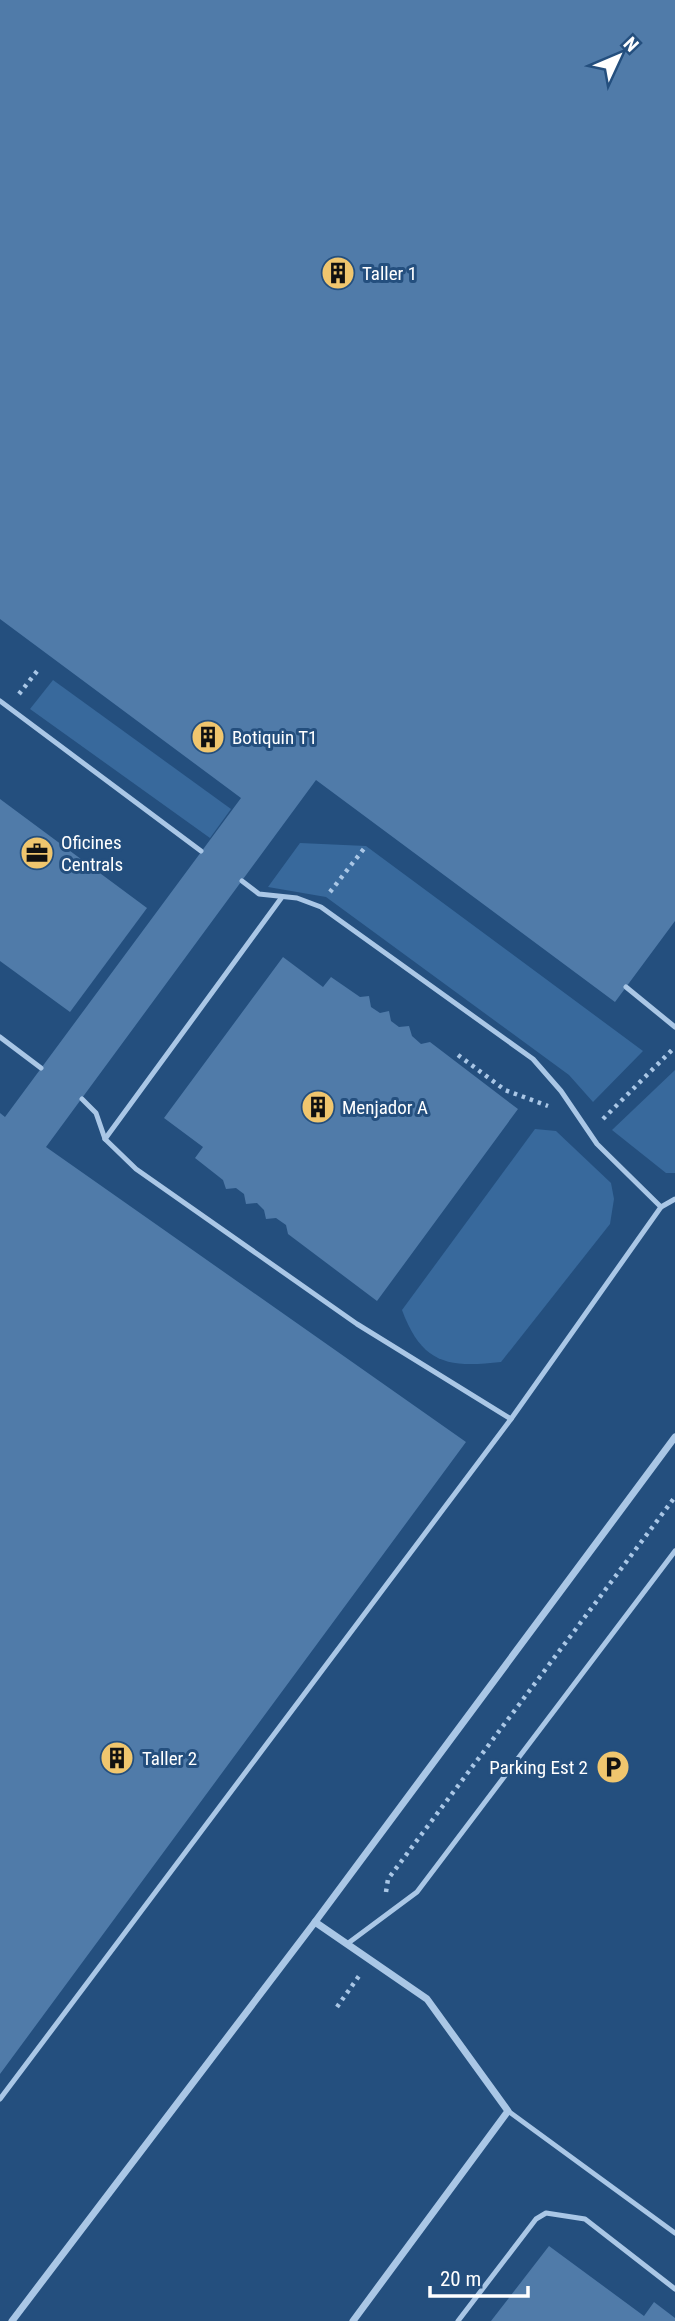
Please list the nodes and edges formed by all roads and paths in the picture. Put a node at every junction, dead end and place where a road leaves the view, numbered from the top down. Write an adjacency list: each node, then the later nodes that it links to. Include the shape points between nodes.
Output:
1 (38, 670): 2 (path)
2 (15, 699)
3 (0, 701): 5 (lane)
4 (366, 846): 8 (path)
5 (201, 851)
6 (242, 881): 7 (lane, via 259,894)
7 (282, 897): 14 (lane); 16 (lane, via 321,907 533,1059 597,1144)
8 (326, 897)
9 (626, 987): 10 (lane)
10 (675, 1027)
11 (0, 1037): 12 (lane)
12 (41, 1068)
13 (82, 1099): 14 (lane, via 96,1114)
14 (106, 1139): 17 (lane, via 136,1169 357,1324)
15 (675, 1199): 16 (lane)
16 (661, 1207): 17 (lane)
17 (511, 1419): 26 (lane)
18 (675, 1437): 22 (street)
19 (675, 1497): 21 (path, via 388,1879)
20 (675, 1550): 21 (lane, via 417,1892)
21 (379, 1920): 23 (lane)
22 (315, 1922): 23 (street); 30 (street)
23 (347, 1944): 24 (street)
24 (370, 1960): 25 (path); 27 (street, via 427,1999)
25 (337, 2007)
26 (0, 2099)
27 (508, 2111): 28 (lane); 31 (street)
28 (675, 2233)
29 (675, 2289): 32 (lane, via 585,2219 546,2213 536,2219)
30 (12, 2321)
31 (353, 2321)
32 (458, 2321)

